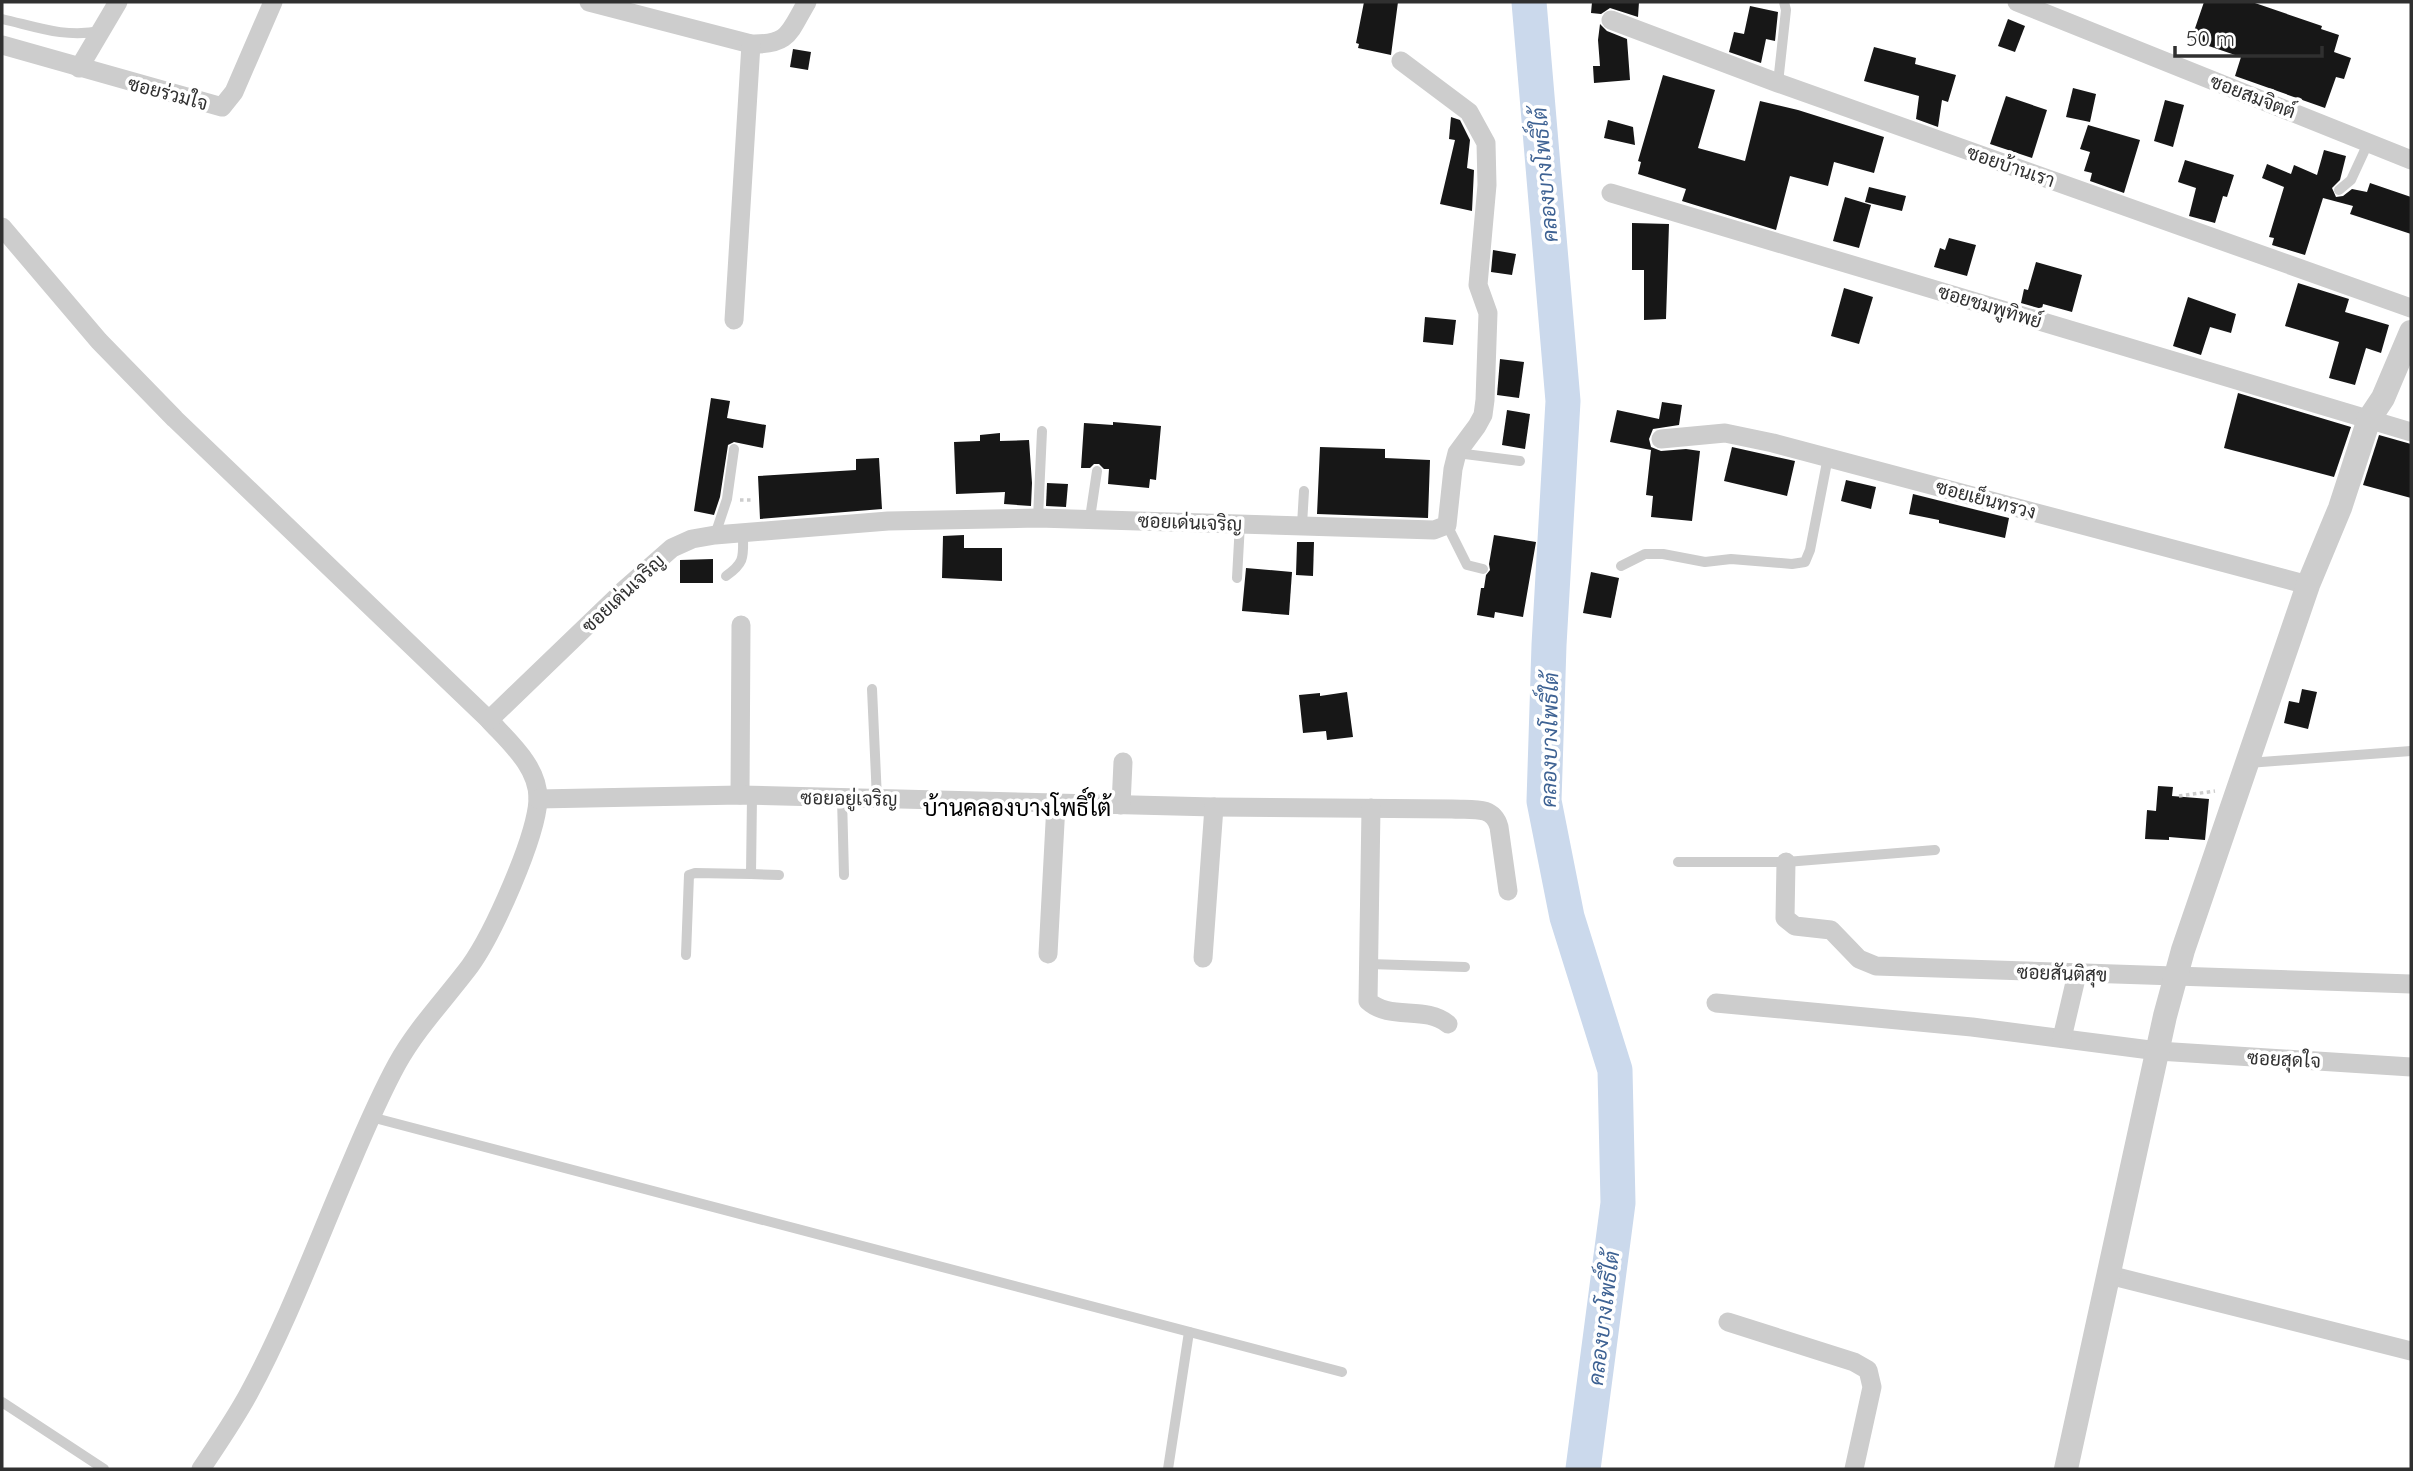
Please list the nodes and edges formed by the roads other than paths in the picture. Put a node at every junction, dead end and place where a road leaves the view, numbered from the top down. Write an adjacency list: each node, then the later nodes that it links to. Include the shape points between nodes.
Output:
1 (118, 2): 9 (street)
2 (273, 2): 13 (street, ซอยร่วมใจ, via 222,107)
3 (589, 2): 10 (street)
4 (807, 2): 10 (street, via 786,38)
5 (1784, 2): 14 (lane)
6 (2017, 2): 15 (street, ซอยสมจิตต์)
7 (2, 19): 9 (lane, via 68,34)
8 (1611, 20): 14 (street, ซอยบ้านเรา)
9 (101, 32): 13 (street)
10 (751, 44): 21 (street)
11 (2, 46): 13 (street, ซอยร่วมใจ)
12 (1401, 61): 28 (street, via 1469,112 1486,143 1478,285 1488,313 1485,400 1483,415)
13 (79, 68)
14 (1778, 83): 20 (street, ซอยบ้านเรา)
15 (2369, 141): 16 (street, ซอยสมจิตต์); 17 (lane, via 2351,180)
16 (2411, 160)
17 (2339, 190)
18 (1611, 193): 23 (street, ซอยชมพูทิพย์)
19 (2, 227): 47 (street, via 99,341 175,419)
20 (2411, 308)
21 (734, 320)
22 (2411, 332): 23 (street)
23 (2369, 419): 25 (street, ซอยชมพูทิพย์); 44 (street)
24 (1042, 431): 33 (lane)
25 (2411, 432)
26 (1661, 439): 29 (street, ซอยเย็นทรวง, via 1724,433)
27 (734, 449): 39 (lane, via 727,499)
28 (1457, 453): 30 (lane); 36 (street)
29 (1828, 457): 40 (lane, via 1805,562 1705,562 1645,554); 44 (street, ซอยเย็นทรวง)
30 (1520, 461)
31 (1097, 471): 34 (lane)
32 (1304, 491): 37 (lane)
33 (1038, 517): 34 (street, ซอยเด่นเจริญ); 38 (street, ซอยเด่นเจริญ, via 888,521)
34 (1090, 518): 35 (street, ซอยเด่นเจริญ)
35 (1240, 523): 37 (street, ซอยเด่นเจริญ); 43 (lane)
36 (1447, 525): 37 (street, ซอยเด่นเจริญ, via 1434,530); 41 (lane, via 1467,565)
37 (1302, 526)
38 (743, 533): 39 (street, ซอยเด่นเจริญ); 42 (lane, via 740,566)
39 (715, 535): 47 (street, ซอยเด่นเจริญ, via 672,548)
40 (1621, 566)
41 (1483, 569)
42 (726, 576)
43 (1237, 578)
44 (2308, 585): 50 (street)
45 (741, 625): 51 (street)
46 (872, 689): 54 (lane)
47 (489, 720): 53 (street, via 525,760)
48 (2411, 751): 50 (lane)
49 (1123, 762): 56 (street)
50 (2248, 763): 72 (street)
51 (746, 796): 52 (street, ซอยอยู่เจริญ); 53 (street, ซอยอยู่เจริญ); 62 (lane)
52 (842, 798): 54 (street, ซอยอยู่เจริญ); 64 (lane)
53 (538, 799): 79 (street, via 520,863 495,920 472,963 397,1063)
54 (877, 799): 55 (street, ซอยอยู่เจริญ)
55 (1056, 803): 56 (street, ซอยอยู่เจริญ); 66 (street)
56 (1121, 805): 57 (street, ซอยอยู่เจริญ)
57 (1214, 807): 58 (street, ซอยอยู่เจริญ); 68 (street)
58 (1371, 808): 65 (street, ซอยอยู่เจริญ, via 1490,812 1499,827); 69 (street)
59 (1935, 850): 61 (lane)
60 (1678, 862): 61 (lane)
61 (1786, 862): 71 (street, ซอยสันติสุข, via 1785,918 1795,926 1831,930 1859,959 1876,966)
62 (751, 874): 63 (lane); 67 (lane, via 689,875)
63 (779, 875)
64 (844, 875)
65 (1508, 891)
66 (1048, 954)
67 (686, 955)
68 (1203, 958)
69 (1368, 964): 70 (lane); 75 (street, via 1368,1001 1375,1007 1430,1014)
70 (1465, 967)
71 (2077, 974): 72 (street, ซอยสันติสุข); 76 (street)
72 (2176, 978): 73 (street, ซอยสันติสุข); 77 (street)
73 (2411, 984)
74 (1716, 1003): 76 (street, ซอยสุดใจ)
75 (1448, 1024)
76 (2062, 1038): 77 (street, ซอยสุดใจ)
77 (2158, 1051): 78 (street, ซอยสุดใจ); 80 (street)
78 (2411, 1067)
79 (371, 1117): 82 (lane); 87 (street, via 284,1320 248,1394)
80 (2109, 1275): 83 (street); 90 (street)
81 (1728, 1322): 89 (street, via 1868,1370 1872,1387)
82 (1189, 1332): 84 (lane); 88 (lane)
83 (2411, 1351)
84 (1342, 1373)
85 (2, 1402): 86 (lane)
86 (104, 1469)
87 (201, 1469)
88 (1168, 1469)
89 (1854, 1469)
90 (2066, 1469)

